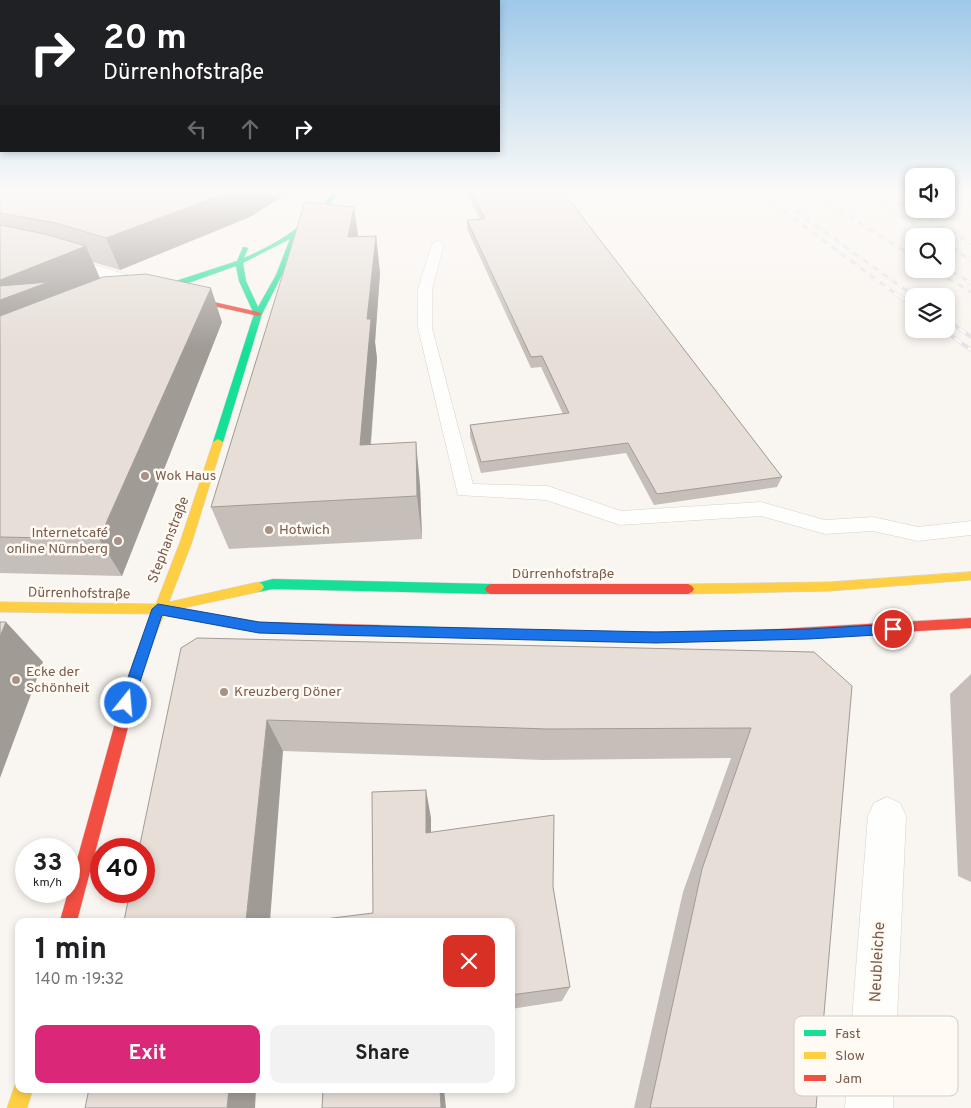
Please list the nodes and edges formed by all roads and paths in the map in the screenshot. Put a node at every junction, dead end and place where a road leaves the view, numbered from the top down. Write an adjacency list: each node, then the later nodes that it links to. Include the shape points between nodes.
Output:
1 (438, 244): 13 (lane, via 425,289 425,328 465,490 548,493 620,518 761,509 826,526 873,524 918,534)
2 (234, 245): 6 (main road)
3 (246, 245): 8 (main road)
4 (271, 245): 8 (main road)
5 (291, 245): 12 (main road, Stephanstraße)
6 (230, 246)
7 (0, 247): 10 (street, via 65,260)
8 (237, 263): 10 (main road, via 192,281); 12 (main road)
9 (177, 270): 10 (main road)
10 (153, 289): 11 (main road); 12 (main road)
11 (136, 296)
12 (258, 314): 16 (main road, Stephanstraße, via 186,542)
13 (971, 528)
14 (971, 576): 16 (main road, Dürrenhofstraße, via 892,584 750,590 468,589 273,584)
15 (0, 607): 16 (main road, Dürrenhofstraße)
16 (158, 609): 17 (main road, Dürrenhofstraße, via 259,628 600,637 809,634); 19 (main road, Stephanstraße, via 126,703)
17 (971, 624)
18 (887, 816): 20 (street, Neubleiche)
19 (69, 918)
20 (875, 1016)
21 (22, 1093): 22 (main road)
22 (18, 1108)

